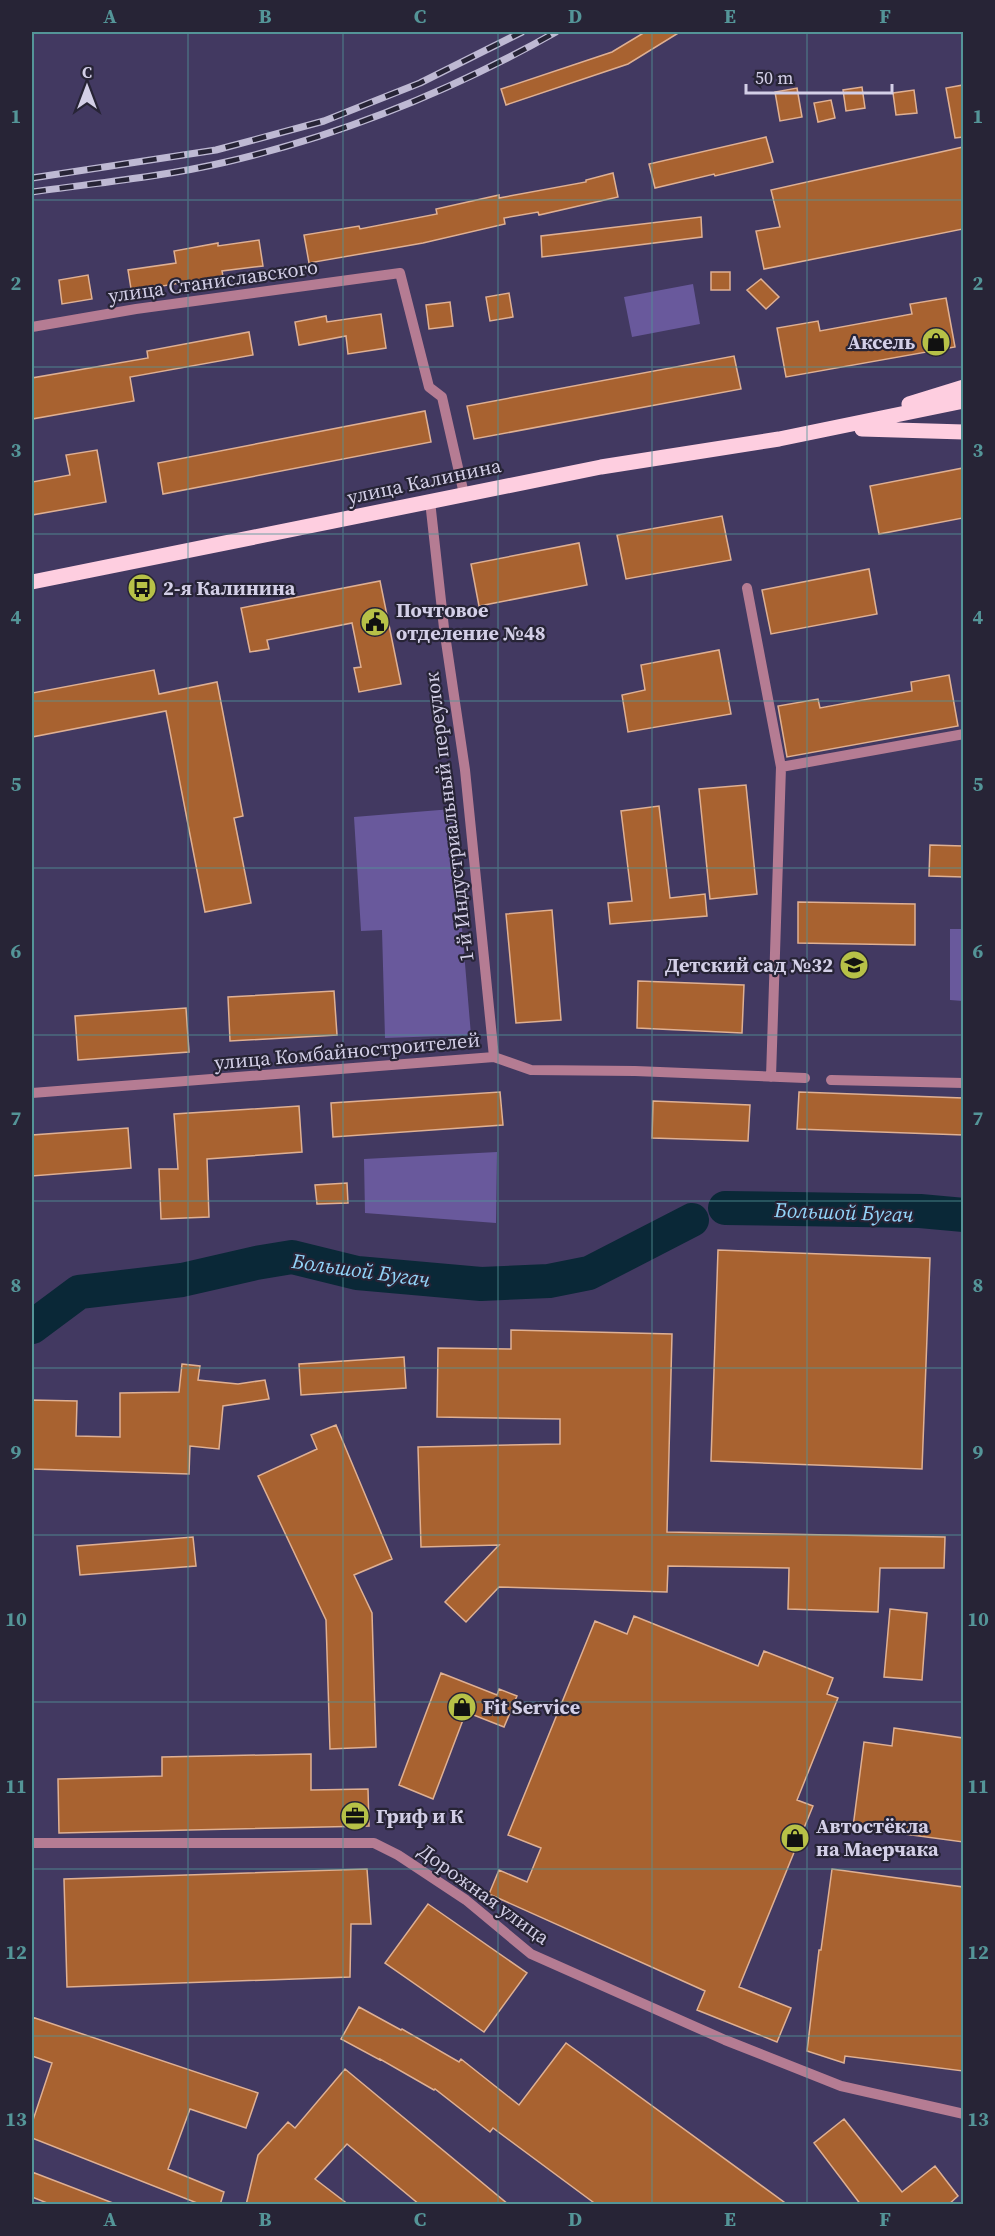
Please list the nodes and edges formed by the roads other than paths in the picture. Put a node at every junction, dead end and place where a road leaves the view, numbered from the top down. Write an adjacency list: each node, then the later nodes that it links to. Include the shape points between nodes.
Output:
1 (32, 327): 6 (street, улица Станиславского, via 400,273 429,387 442,397)
2 (963, 387): 4 (main road, улица Калинина)
3 (963, 401): 4 (main road, улица Калинина)
4 (826, 430): 5 (main road, улица Калинина); 6 (main road, улица Калинина)
5 (963, 432)
6 (464, 494): 7 (main road, улица Калинина)
7 (430, 501): 8 (main road, улица Калинина); 12 (street, 1-й Индустриальный переулок, via 465,770)
8 (32, 582)
9 (747, 588): 11 (street)
10 (963, 734): 11 (street)
11 (781, 767): 13 (street)
12 (494, 1057): 13 (street, улица Комбайностроителей, via 531,1070); 17 (street, улица Комбайностроителей)
13 (771, 1077): 14 (street, улица Комбайностроителей)
14 (805, 1078)
15 (831, 1080): 16 (street)
16 (963, 1083)
17 (32, 1093)
18 (32, 1843): 19 (street, Дорожная улица, via 374,1843 466,1900 531,1954 725,2040 841,2086)
19 (963, 2114)

